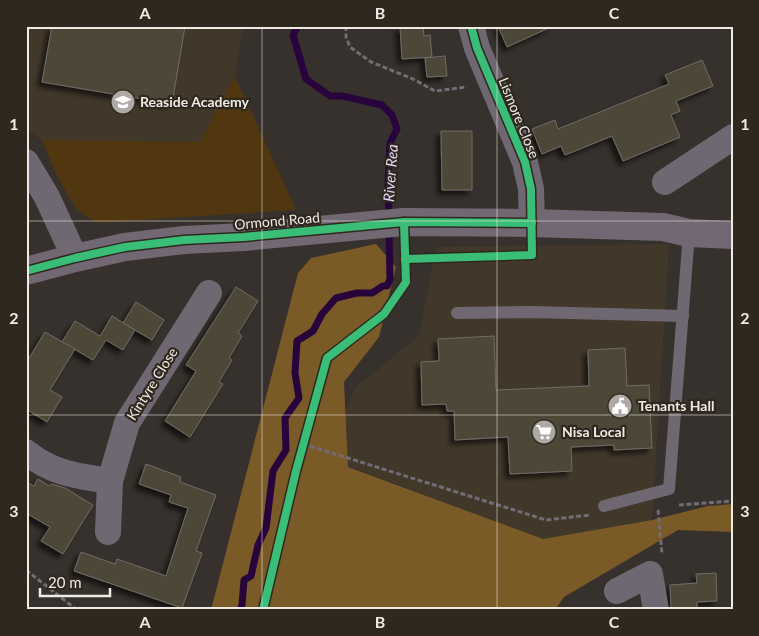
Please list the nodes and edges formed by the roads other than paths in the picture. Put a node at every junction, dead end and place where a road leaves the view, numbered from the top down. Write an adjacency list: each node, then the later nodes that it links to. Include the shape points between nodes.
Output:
1 (471, 26): 5 (street, Lismore Close, via 477,48 525,162 531,189)
2 (733, 137): 4 (street)
3 (26, 162): 8 (street)
4 (665, 182)
5 (532, 223): 6 (street, Ormond Road, via 663,227); 8 (street, Ormond Road, via 404,222 184,240 125,247)
6 (689, 233): 7 (street, Ormond Road); 12 (lane)
7 (733, 235)
8 (76, 258): 9 (street, Ormond Road)
9 (26, 271)
10 (209, 293): 14 (street, Kintyre Close, via 127,423)
11 (457, 313): 12 (lane)
12 (683, 316): 15 (lane, via 669,489)
13 (26, 452): 14 (street, via 40,464 72,476)
14 (110, 481): 16 (street, Kintyre Close)
15 (604, 506)
16 (108, 532)
17 (617, 591): 18 (street, via 650,574)
18 (656, 610)

